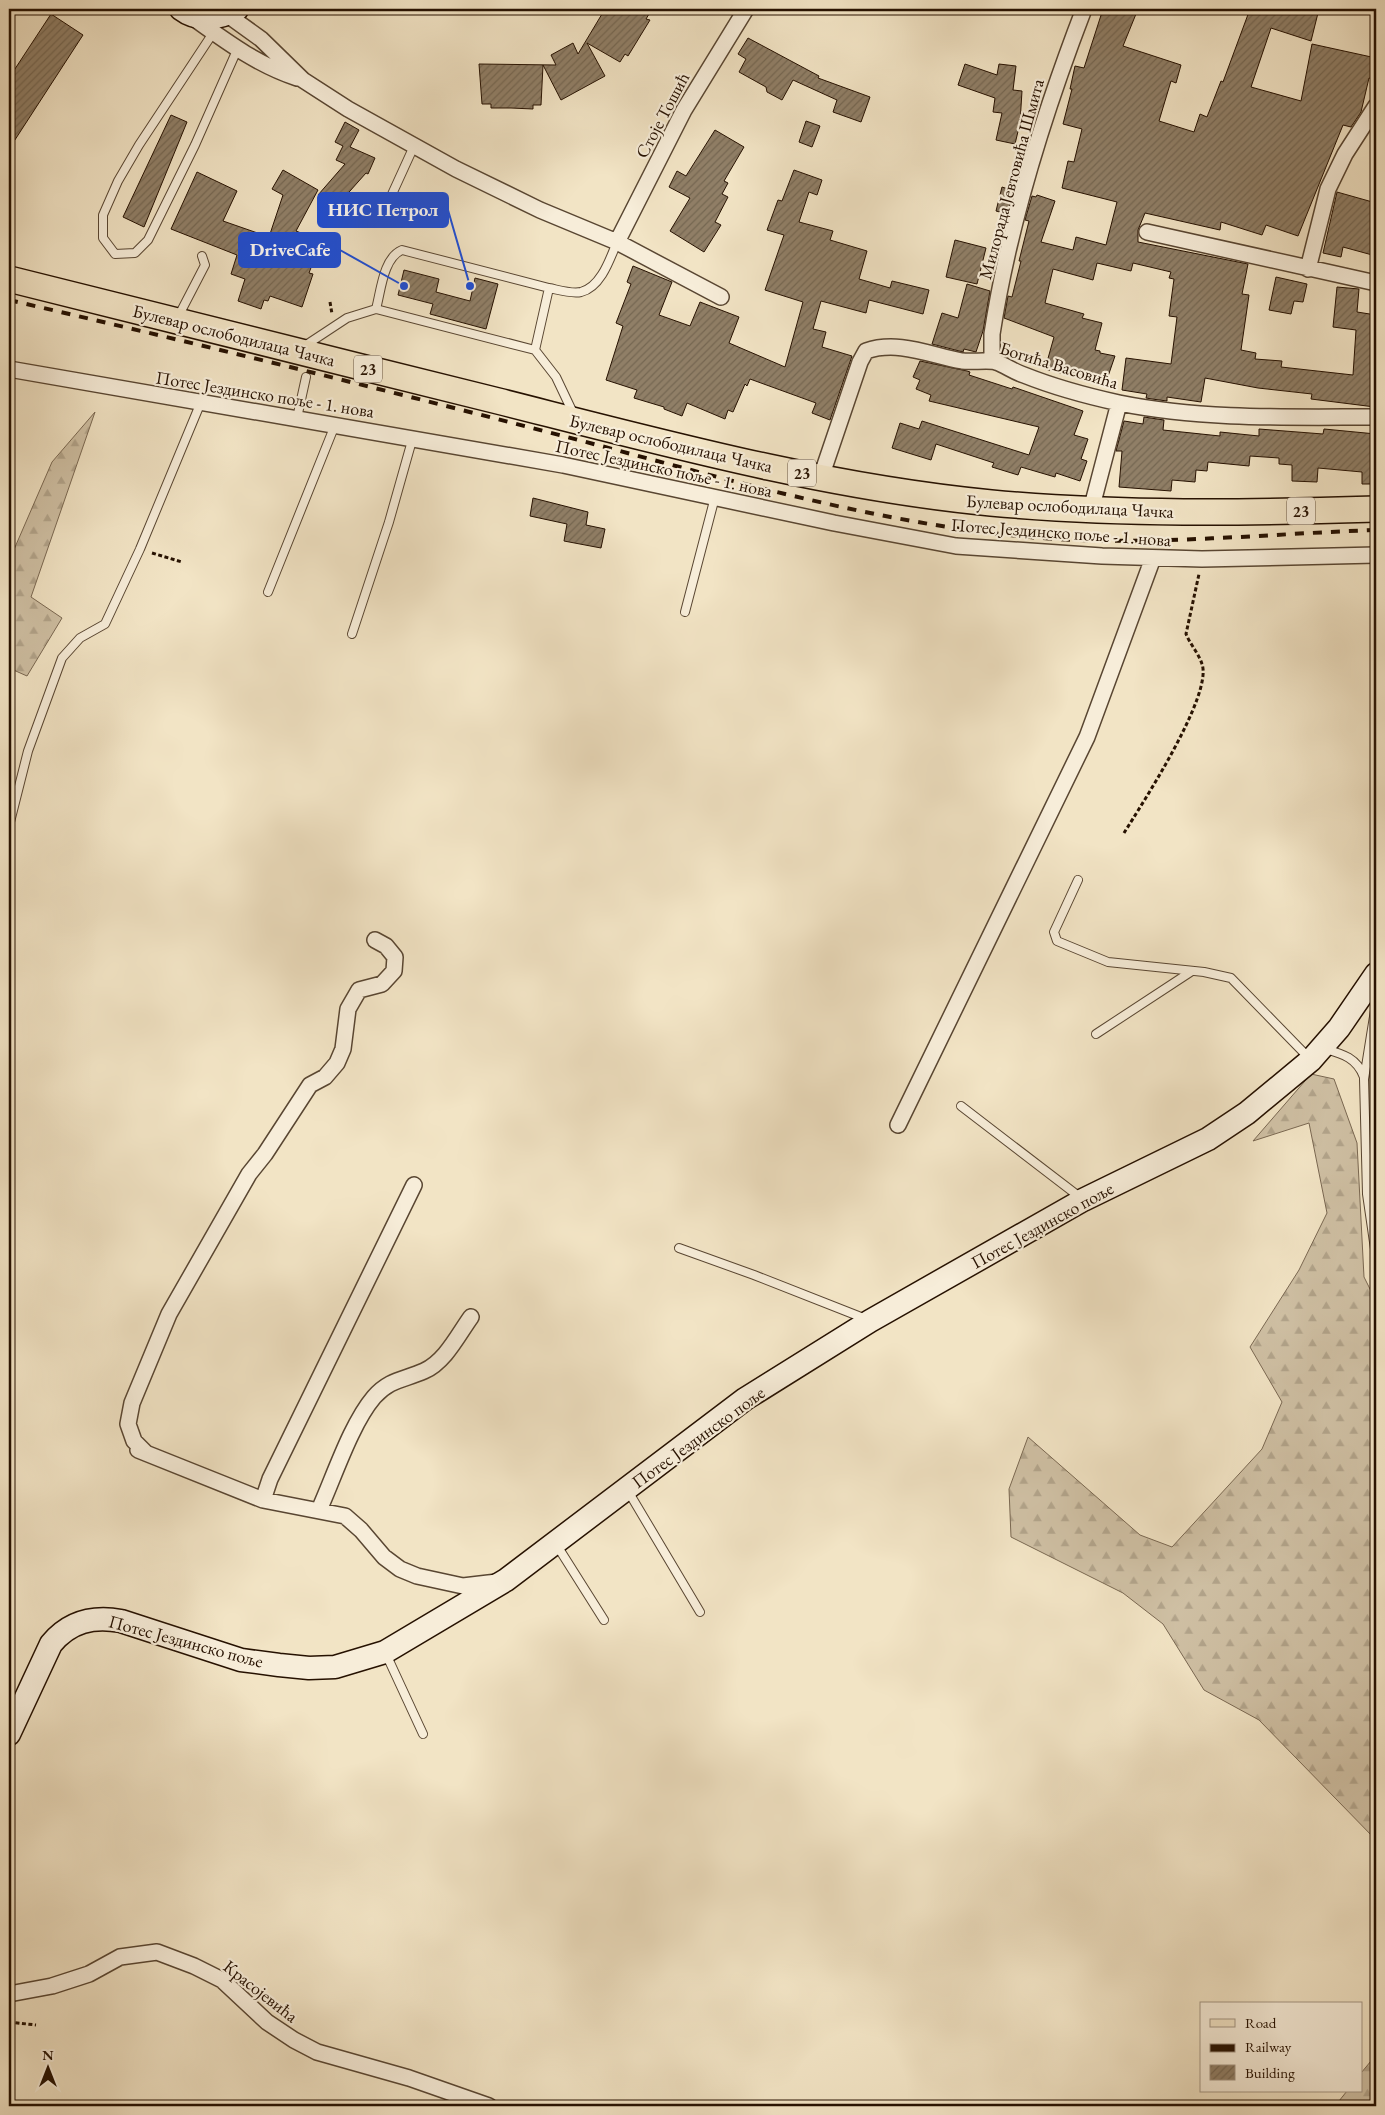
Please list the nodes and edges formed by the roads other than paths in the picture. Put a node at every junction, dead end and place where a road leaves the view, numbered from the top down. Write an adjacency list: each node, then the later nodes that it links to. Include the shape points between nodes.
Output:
1 (746, 9): 12 (street, Стоје Тошић, via 684,110)
2 (1084, 9): 23 (street, Милорада Јевтовића Шмита, via 1043,122 1015,224 992,334 992,353)
3 (186, 10): 4 (main road, via 214,18); 5 (street)
4 (228, 11): 7 (street)
5 (213, 33): 6 (street); 6 (lane, via 114,189 103,215 103,238 115,254 135,253 148,240 195,146)
6 (237, 50): 7 (street, via 271,69)
7 (303, 80): 9 (street)
8 (1376, 106): 14 (street, via 1345,154 1328,189)
9 (414, 146): 10 (lane, via 388,203); 12 (street, via 540,210)
10 (376, 219)
11 (1147, 232): 14 (street)
12 (617, 242): 17 (lane, via 606,267 591,286 581,292); 18 (street)
13 (202, 256): 20 (lane, via 205,265)
14 (1308, 269): 16 (street)
15 (9, 279): 20 (main road, Булевар ослободилаца Чачка / 23)
16 (1376, 283)
17 (549, 288): 19 (lane, via 402,250 391,258 386,269); 21 (lane)
18 (721, 297)
19 (376, 309): 21 (lane); 22 (lane, via 332,325)
20 (176, 321): 22 (main road, Булевар ослободилаца Чачка / 23)
21 (535, 350): 30 (lane, via 556,377)
22 (297, 351): 30 (main road, Булевар ослободилаца Чачка / 23)
23 (996, 362): 27 (street, Богића Васовића, via 1029,377); 33 (street, Богића Васовића, via 972,362 895,346 866,351)
24 (9, 369): 26 (street, Потес Јездинско поље - 1. нова)
25 (306, 377): 29 (lane)
26 (201, 402): 29 (street, Потес Јездинско поље - 1. нова); 42 (lane, via 105,624 80,638 62,658 28,752)
27 (1119, 403): 28 (street, Богића Васовића, via 1209,415); 36 (street)
28 (1376, 417)
29 (297, 418): 31 (street, Потес Јездинско поље - 1. нова)
30 (577, 421): 33 (main road, Булевар ослободилаца Чачка / 23)
31 (336, 424): 32 (street, Потес Јездинско поље - 1. нова); 39 (lane)
32 (413, 437): 34 (street, Потес Јездинско поље - 1. нова); 41 (lane)
33 (822, 477): 36 (main road, Булевар ослободилаца Чачка / 23, via 983,502)
34 (715, 497): 38 (street, Потес Јездинско поље - 1. нова, via 956,546); 40 (lane)
35 (1376, 509): 36 (main road, Булевар ослободилаца Чачка / 23)
36 (1092, 510)
37 (1376, 555): 38 (street, Потес Јездинско поље - 1. нова)
38 (1153, 558): 52 (street, via 1087,737)
39 (268, 592)
40 (685, 612)
41 (352, 634)
42 (9, 826)
43 (1078, 880): 45 (lane, via 1054,932 1057,941 1108,962)
44 (376, 940): 60 (street, via 395,957 394,971 382,984 359,990 348,1009 343,1050 337,1064 325,1077 310,1085 249,1174 169,1314 132,1403 128,1424 134,1441)
45 (1192, 971): 48 (lane); 49 (lane, via 1230,978)
46 (1376, 974): 49 (main road, Потес Јездинско поље, via 1345,1020)
47 (1376, 1004): 50 (lane)
48 (1096, 1034)
49 (1316, 1054): 50 (lane, via 1350,1057 1359,1066); 54 (main road, Потес Јездинско поље, via 1247,1113 1208,1139)
50 (1364, 1079): 56 (lane, via 1367,1194)
51 (961, 1106): 54 (lane)
52 (898, 1125)
53 (414, 1185): 62 (street, via 270,1479)
54 (1083, 1200): 58 (main road, Потес Јездинско поље)
55 (679, 1248): 58 (lane)
56 (1376, 1256)
57 (471, 1317): 63 (street, via 439,1362 388,1384 375,1397 360,1417)
58 (870, 1321): 61 (main road, Потес Јездинско поље, via 745,1399)
59 (127, 1446): 60 (street)
60 (146, 1453): 62 (street)
61 (627, 1489): 64 (main road, Потес Јездинско поље); 66 (lane)
62 (264, 1500): 63 (street)
63 (320, 1510): 65 (street, via 345,1516 384,1557 417,1576 464,1586)
64 (556, 1544): 65 (main road, Потес Јездинско поље); 67 (lane)
65 (506, 1580): 68 (main road, Потес Јездинско поље)
66 (700, 1612)
67 (604, 1620)
68 (385, 1652): 69 (main road, Потес Јездинско поље, via 335,1667 286,1666 241,1660 121,1621 104,1618 86,1621 71,1626 52,1644); 70 (lane)
69 (9, 1734)
70 (423, 1734)
71 (9, 1994): 72 (street, Красојевића, via 52,1986 89,1974 120,1957 157,1952 222,1980 267,2022 317,2052 409,2078)
72 (489, 2106)

